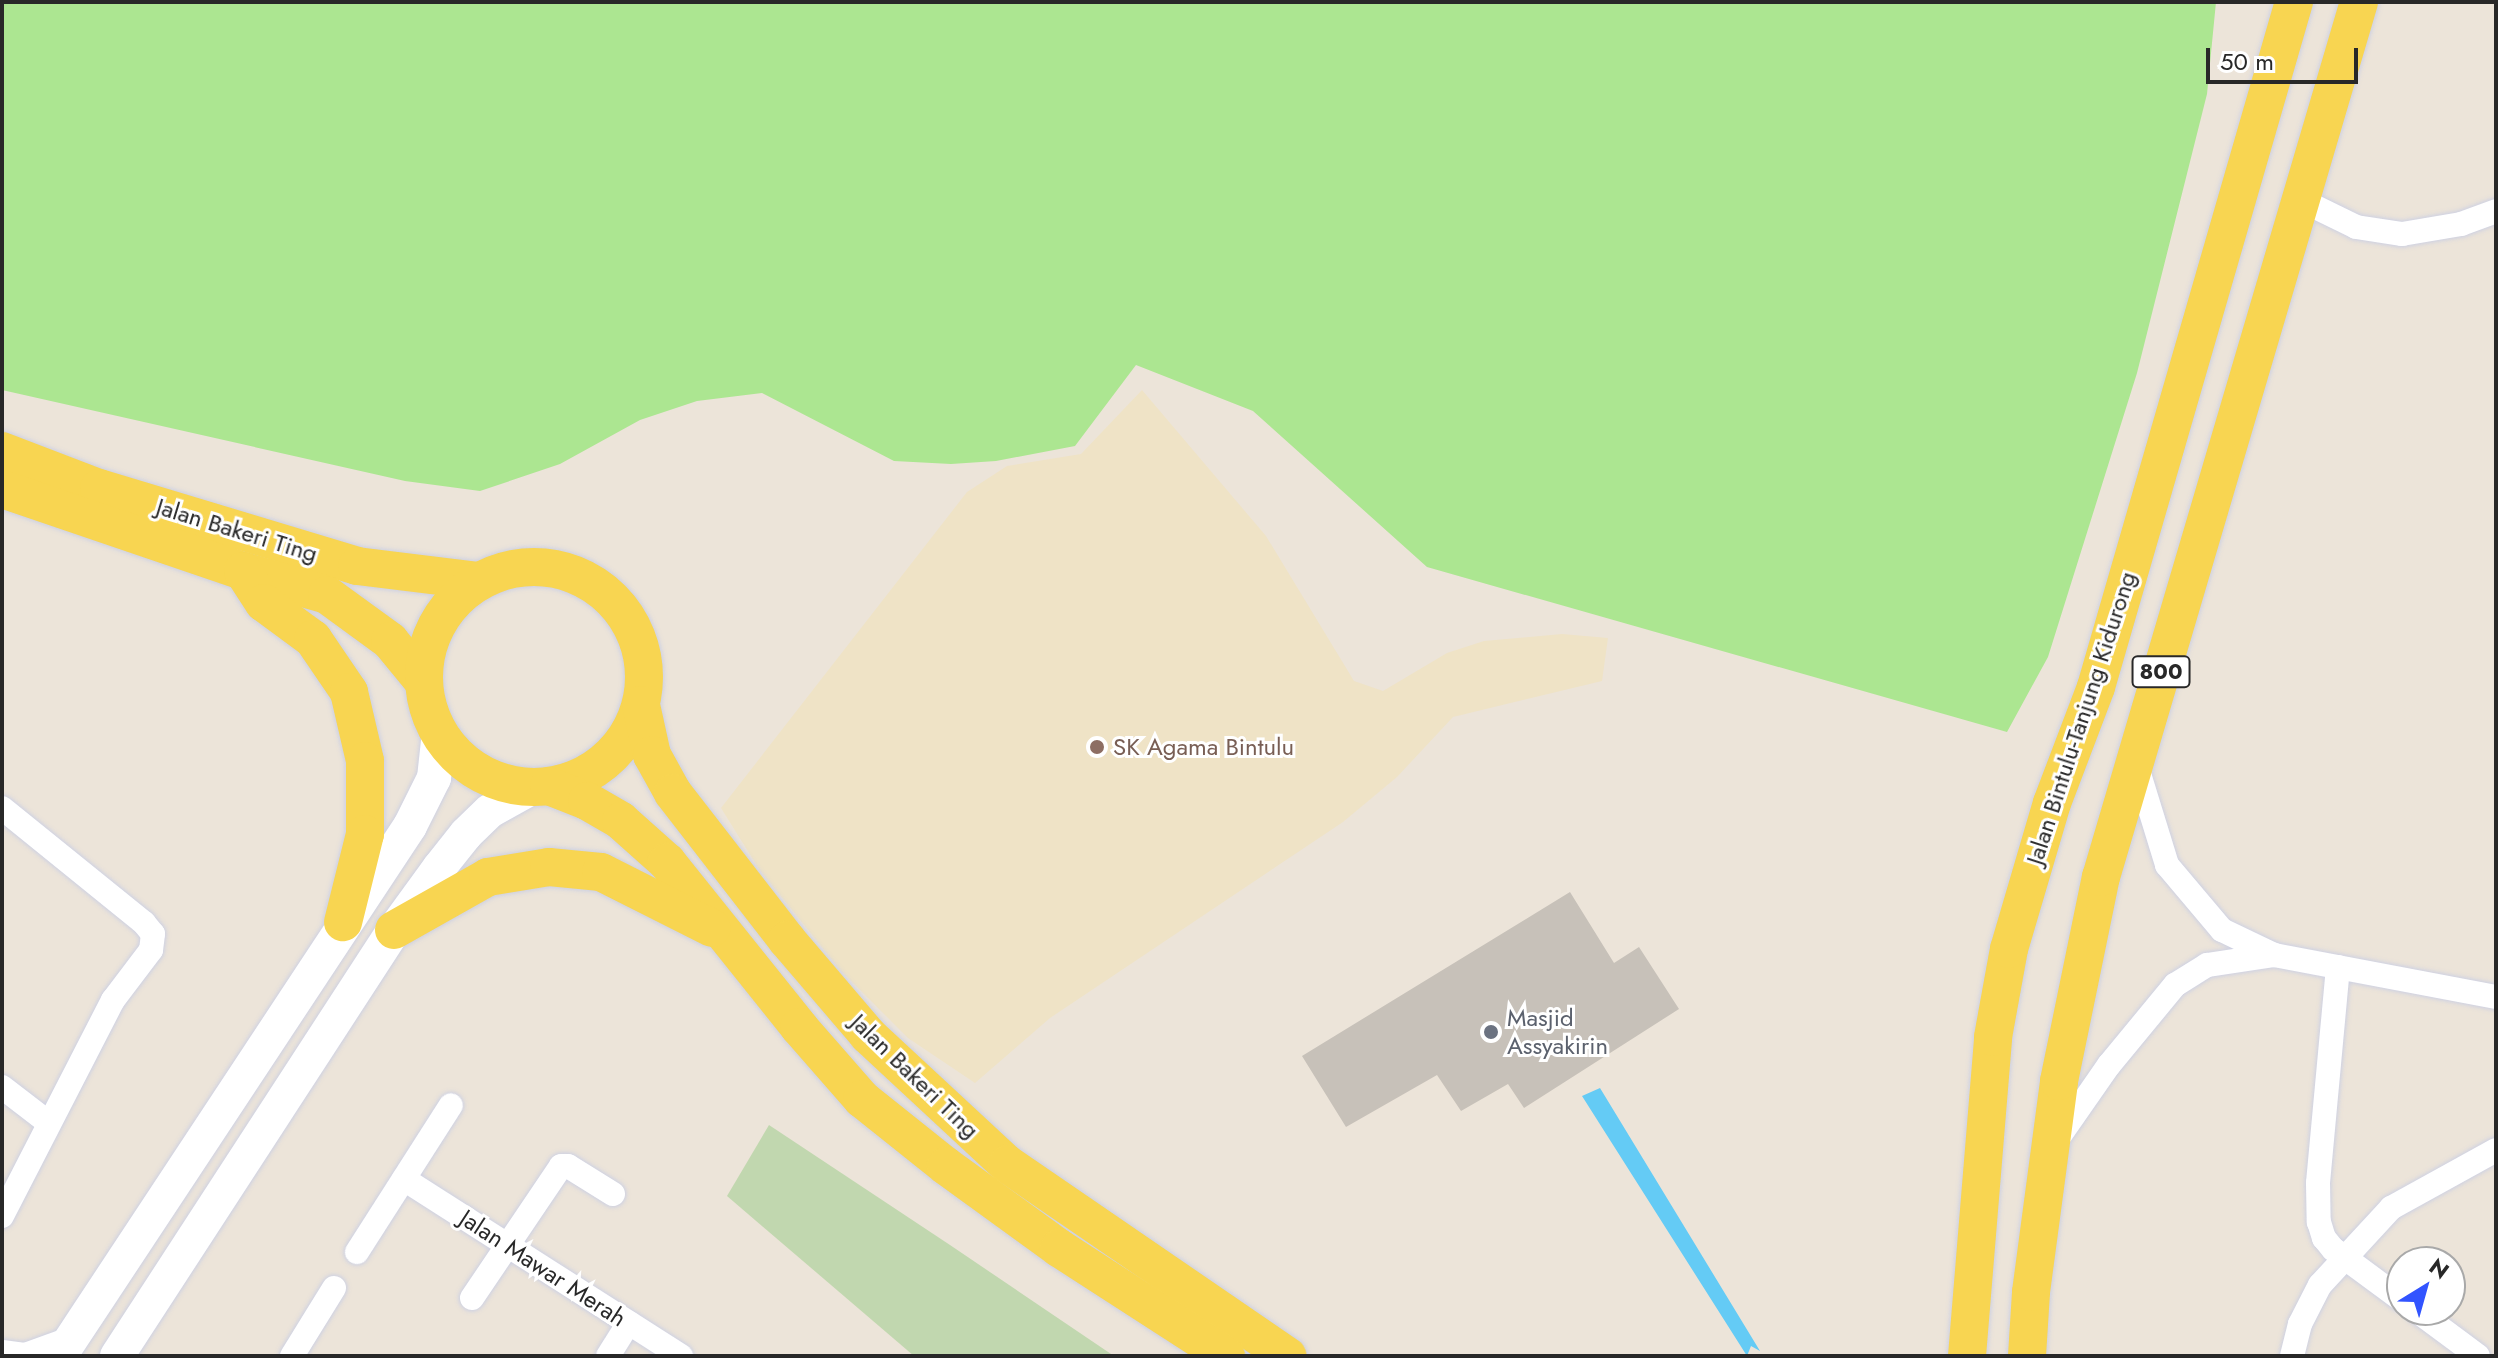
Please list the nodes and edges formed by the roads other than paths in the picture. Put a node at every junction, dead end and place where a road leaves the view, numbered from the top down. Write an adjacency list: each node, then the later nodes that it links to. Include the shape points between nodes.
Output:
1 (2294, 2): 45 (main road, Jalan Bintulu-Tanjung Kidurong / 800, via 2096,687 2052,803 2009,949 1993,1037)
2 (2359, 2): 3 (main road, 800)
3 (2301, 200): 4 (street, via 2356,227 2402,234 2461,224); 12 (main road, 800)
4 (2496, 211)
5 (2, 451): 8 (main road, Jalan Bakeri Ting, via 99,488 357,566)
6 (2, 489): 7 (main road, Jalan Bakeri Ting)
7 (243, 571): 9 (main road, Jalan Bakeri Ting, via 327,595 390,641); 15 (main road, via 264,603 313,639 349,692 365,761 365,834)
8 (479, 581): 9 (main road, via 455,599 437,623 426,651); 10 (main road, via 514,568 551,568 585,579 614,602 635,633 644,668)
9 (423, 681): 11 (main road)
10 (641, 705): 13 (main road, via 628,735 607,760 580,777); 44 (main road, Jalan Bakeri Ting, via 652,755 673,793 868,1035 1007,1164)
11 (439, 732): 13 (main road, via 456,755 479,772 505,783); 15 (main road, via 434,778 410,826)
12 (2135, 762): 18 (street, via 2167,865 2222,930); 24 (main road, 800, via 2101,877)
13 (541, 786): 16 (main road, via 490,811 466,834); 17 (main road, Jalan Bakeri Ting, via 587,801 621,821 667,862)
14 (2, 808): 23 (street, via 153,934 151,950 113,1000)
15 (343, 922): 37 (main road)
16 (394, 930): 17 (main road, via 488,877 549,867 601,872); 39 (main road)
17 (725, 936): 43 (main road, Jalan Bakeri Ting, via 862,1099 1059,1248)
18 (2274, 955): 19 (street); 24 (street, via 2207,965 2175,985 2109,1065)
19 (2338, 967): 20 (street); 31 (street, via 2318,1183 2324,1238)
20 (2496, 997)
21 (2, 1087): 23 (street)
22 (451, 1105): 26 (street)
23 (49, 1123): 28 (street)
24 (2050, 1150): 46 (main road, 800)
25 (2496, 1150): 31 (street, via 2391,1208)
26 (404, 1179): 29 (street, Jalan Mawar Merah); 30 (street)
27 (613, 1194): 29 (street, via 561,1166)
28 (2, 1216)
29 (507, 1244): 34 (street); 35 (street, Jalan Mawar Merah)
30 (357, 1252)
31 (2343, 1257): 33 (street); 47 (street, via 2320,1285 2300,1324)
32 (334, 1288): 40 (street)
33 (2386, 1288)
34 (472, 1298)
35 (629, 1323): 41 (street); 42 (street, Jalan Mawar Merah)
36 (2438, 1326): 48 (street)
37 (66, 1347): 38 (street, via 25,1355)
38 (3, 1353)
39 (117, 1356)
40 (292, 1356)
41 (608, 1356)
42 (681, 1356)
43 (1226, 1356)
44 (1287, 1356)
45 (1967, 1356)
46 (2027, 1356)
47 (2292, 1356)
48 (2478, 1356)

